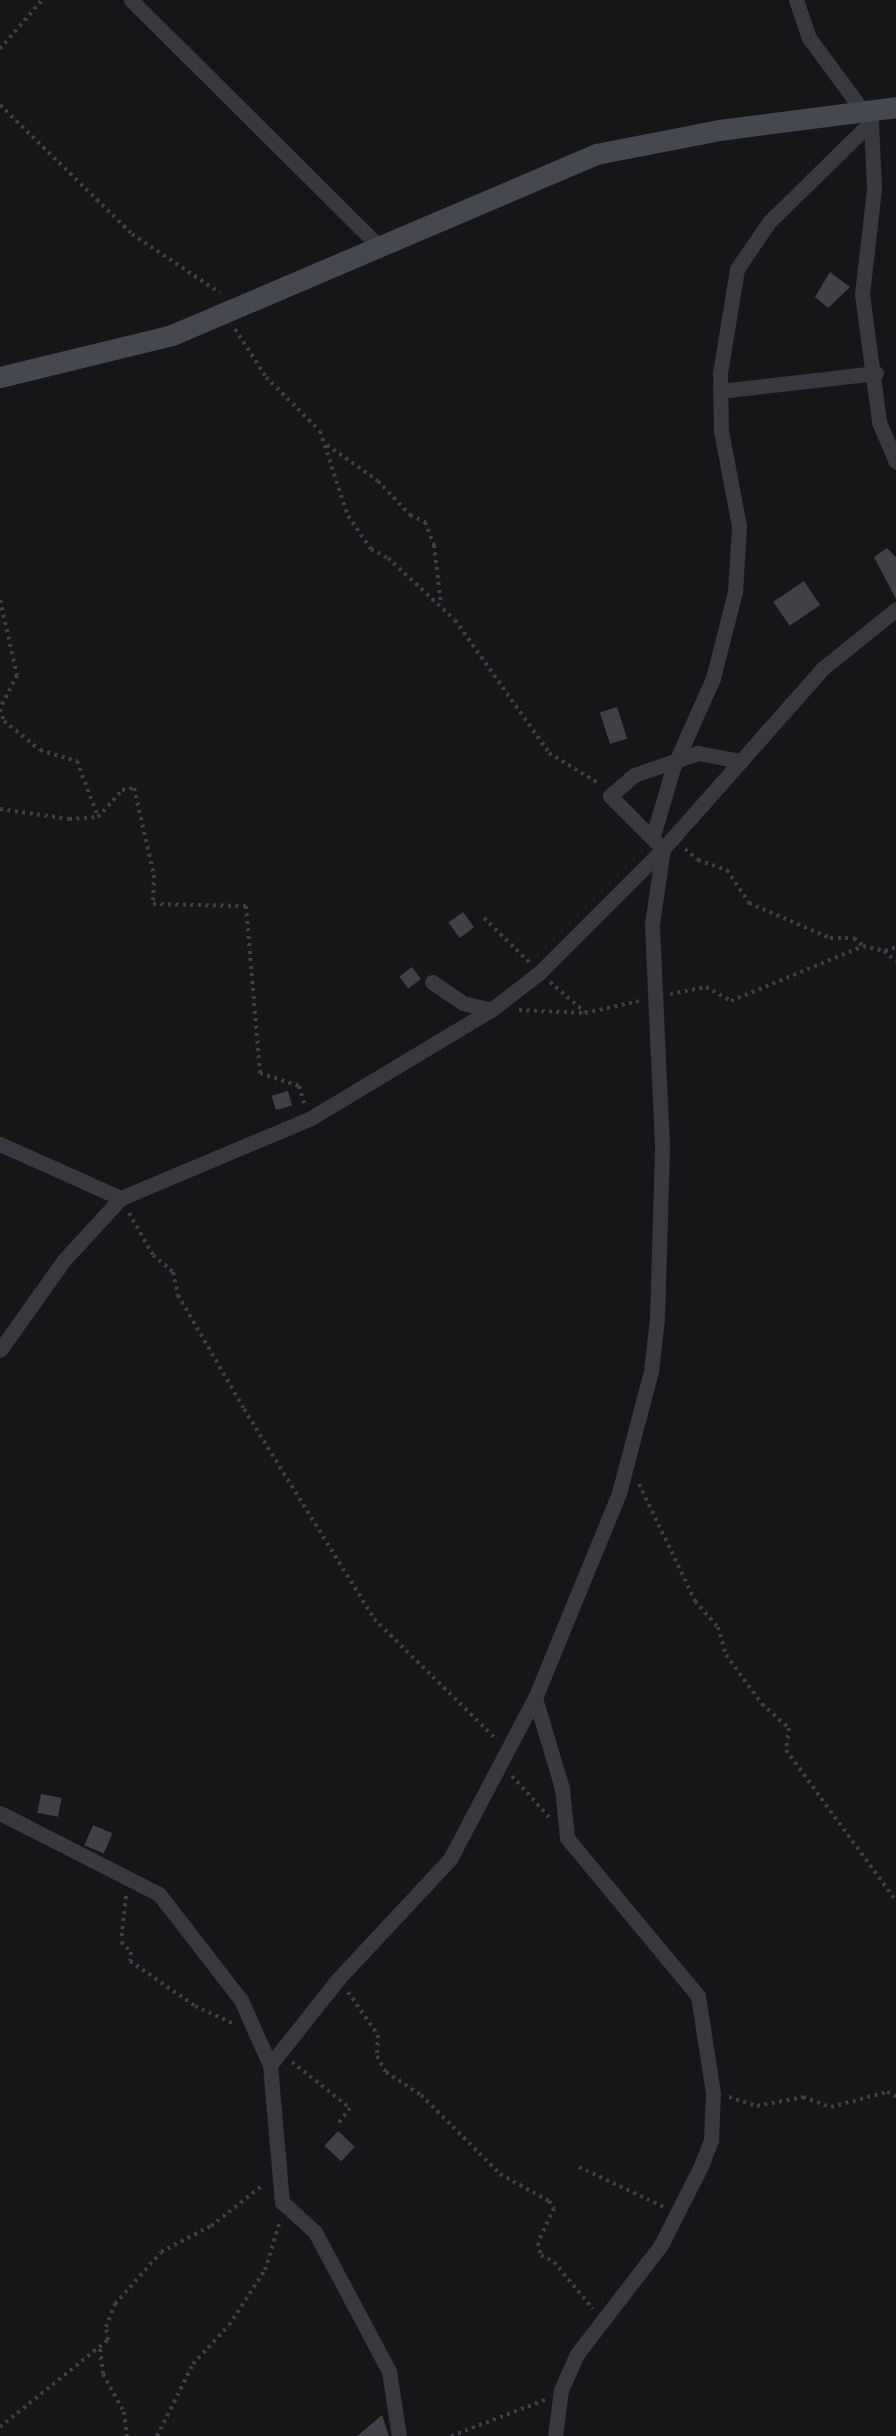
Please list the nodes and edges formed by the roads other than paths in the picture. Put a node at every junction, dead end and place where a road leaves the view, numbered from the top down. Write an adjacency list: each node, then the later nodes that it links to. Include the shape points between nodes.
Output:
1 (130, 0): 5 (street)
2 (796, 0): 4 (street, via 809,38)
3 (896, 107): 4 (street)
4 (868, 115): 5 (street, via 719,129 596,154); 6 (street, via 873,189 862,294); 8 (street, via 750,243 737,268 727,313)
5 (378, 245): 7 (street, via 172,335)
6 (876, 373): 8 (street); 9 (street, via 879,422)
7 (0, 377)
8 (720, 391): 11 (street, via 725,458 739,526 735,592 713,678)
9 (896, 462)
10 (896, 609): 12 (street, via 822,669)
11 (677, 760): 12 (street, via 705,752); 13 (street); 13 (street, via 634,775 610,796)
12 (741, 762): 14 (street)
13 (653, 836): 14 (street)
14 (661, 852): 16 (street, via 539,973); 20 (street, via 652,914 651,997 662,1146 658,1307 651,1371 627,1465)
15 (432, 982): 16 (street, via 463,1003)
16 (491, 1010): 18 (street, via 311,1118)
17 (0, 1144): 18 (street)
18 (121, 1198): 19 (street, via 64,1260)
19 (0, 1350)
20 (535, 1698): 22 (street, via 450,1859 339,1978); 26 (street, via 562,1788 567,1838 698,1996 713,2093 711,2140 654,2254 577,2354 561,2390)
21 (0, 1813): 22 (street, via 159,1894 242,2001 262,2038)
22 (270, 2065): 23 (street, via 276,2175 282,2202 315,2232 388,2371)
23 (392, 2394): 24 (street); 25 (street)
24 (383, 2411)
25 (399, 2436)
26 (555, 2436)

